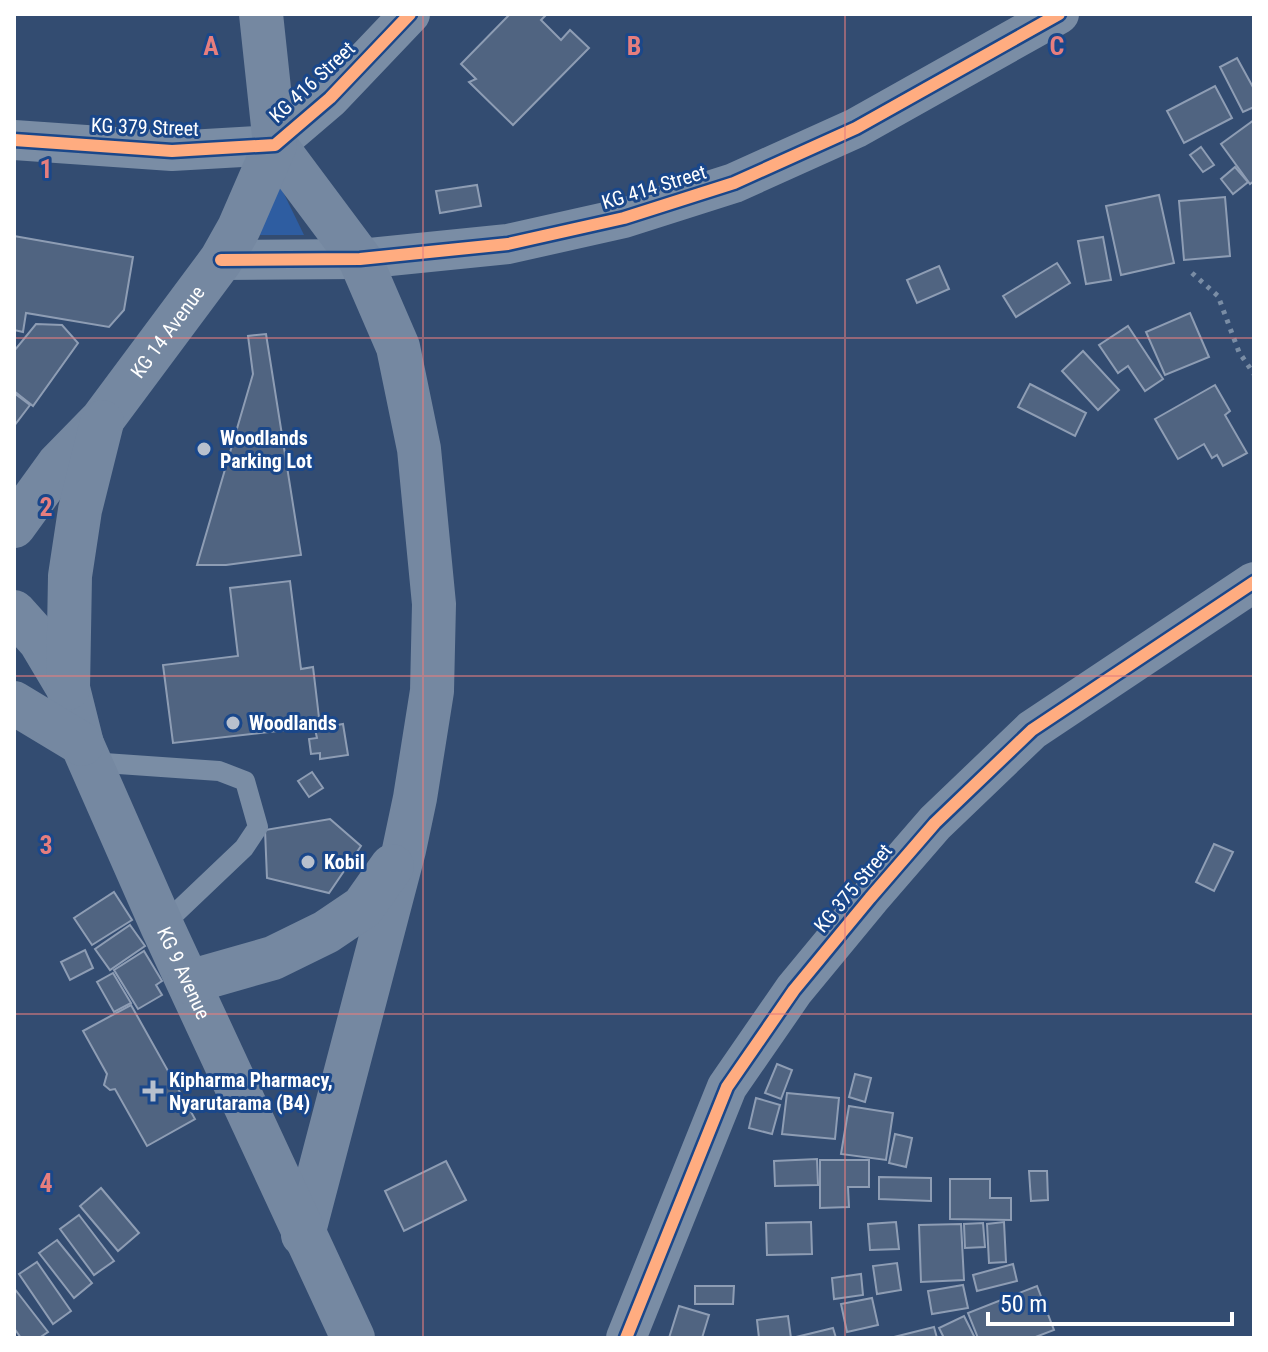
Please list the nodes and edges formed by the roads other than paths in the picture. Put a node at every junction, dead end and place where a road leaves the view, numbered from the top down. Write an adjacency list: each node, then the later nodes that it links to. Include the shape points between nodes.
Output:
1 (261, 14): 5 (main road, KG 14 Avenue)
2 (410, 14): 5 (street, KG 416 Street, via 330,98)
3 (1059, 14): 6 (street, KG 414 Street, via 856,128 734,183 624,218 508,244)
4 (14, 140): 5 (street, KG 379 Street, via 172,151)
5 (275, 145): 6 (main road); 7 (main road, KG 14 Avenue)
6 (360, 259): 7 (street, KG 414 Street); 15 (main road, via 398,347 419,449 434,604 432,691)
7 (221, 260): 8 (main road, KG 14 Avenue)
8 (102, 420): 9 (main road, KG 14 Avenue, via 58,465); 12 (main road, KG 14 Avenue, via 70,576)
9 (14, 526)
10 (1254, 582): 20 (street, KG 375 Street, via 1032,730 935,823 870,898 794,990 727,1087)
11 (14, 612): 12 (main road, KG 9 Avenue, via 40,641)
12 (68, 688): 14 (main road, KG 9 Avenue)
13 (14, 703): 14 (main road)
14 (86, 753): 16 (main road, KG 9 Avenue); 16 (lane, via 219,771 245,781 258,827 244,848)
15 (404, 850): 17 (main road, via 363,907 326,932 273,958); 18 (main road)
16 (162, 926): 17 (main road, KG 9 Avenue)
17 (189, 982): 18 (main road, KG 9 Avenue)
18 (303, 1235): 19 (main road, KG 9 Avenue)
19 (353, 1338)
20 (626, 1338)

